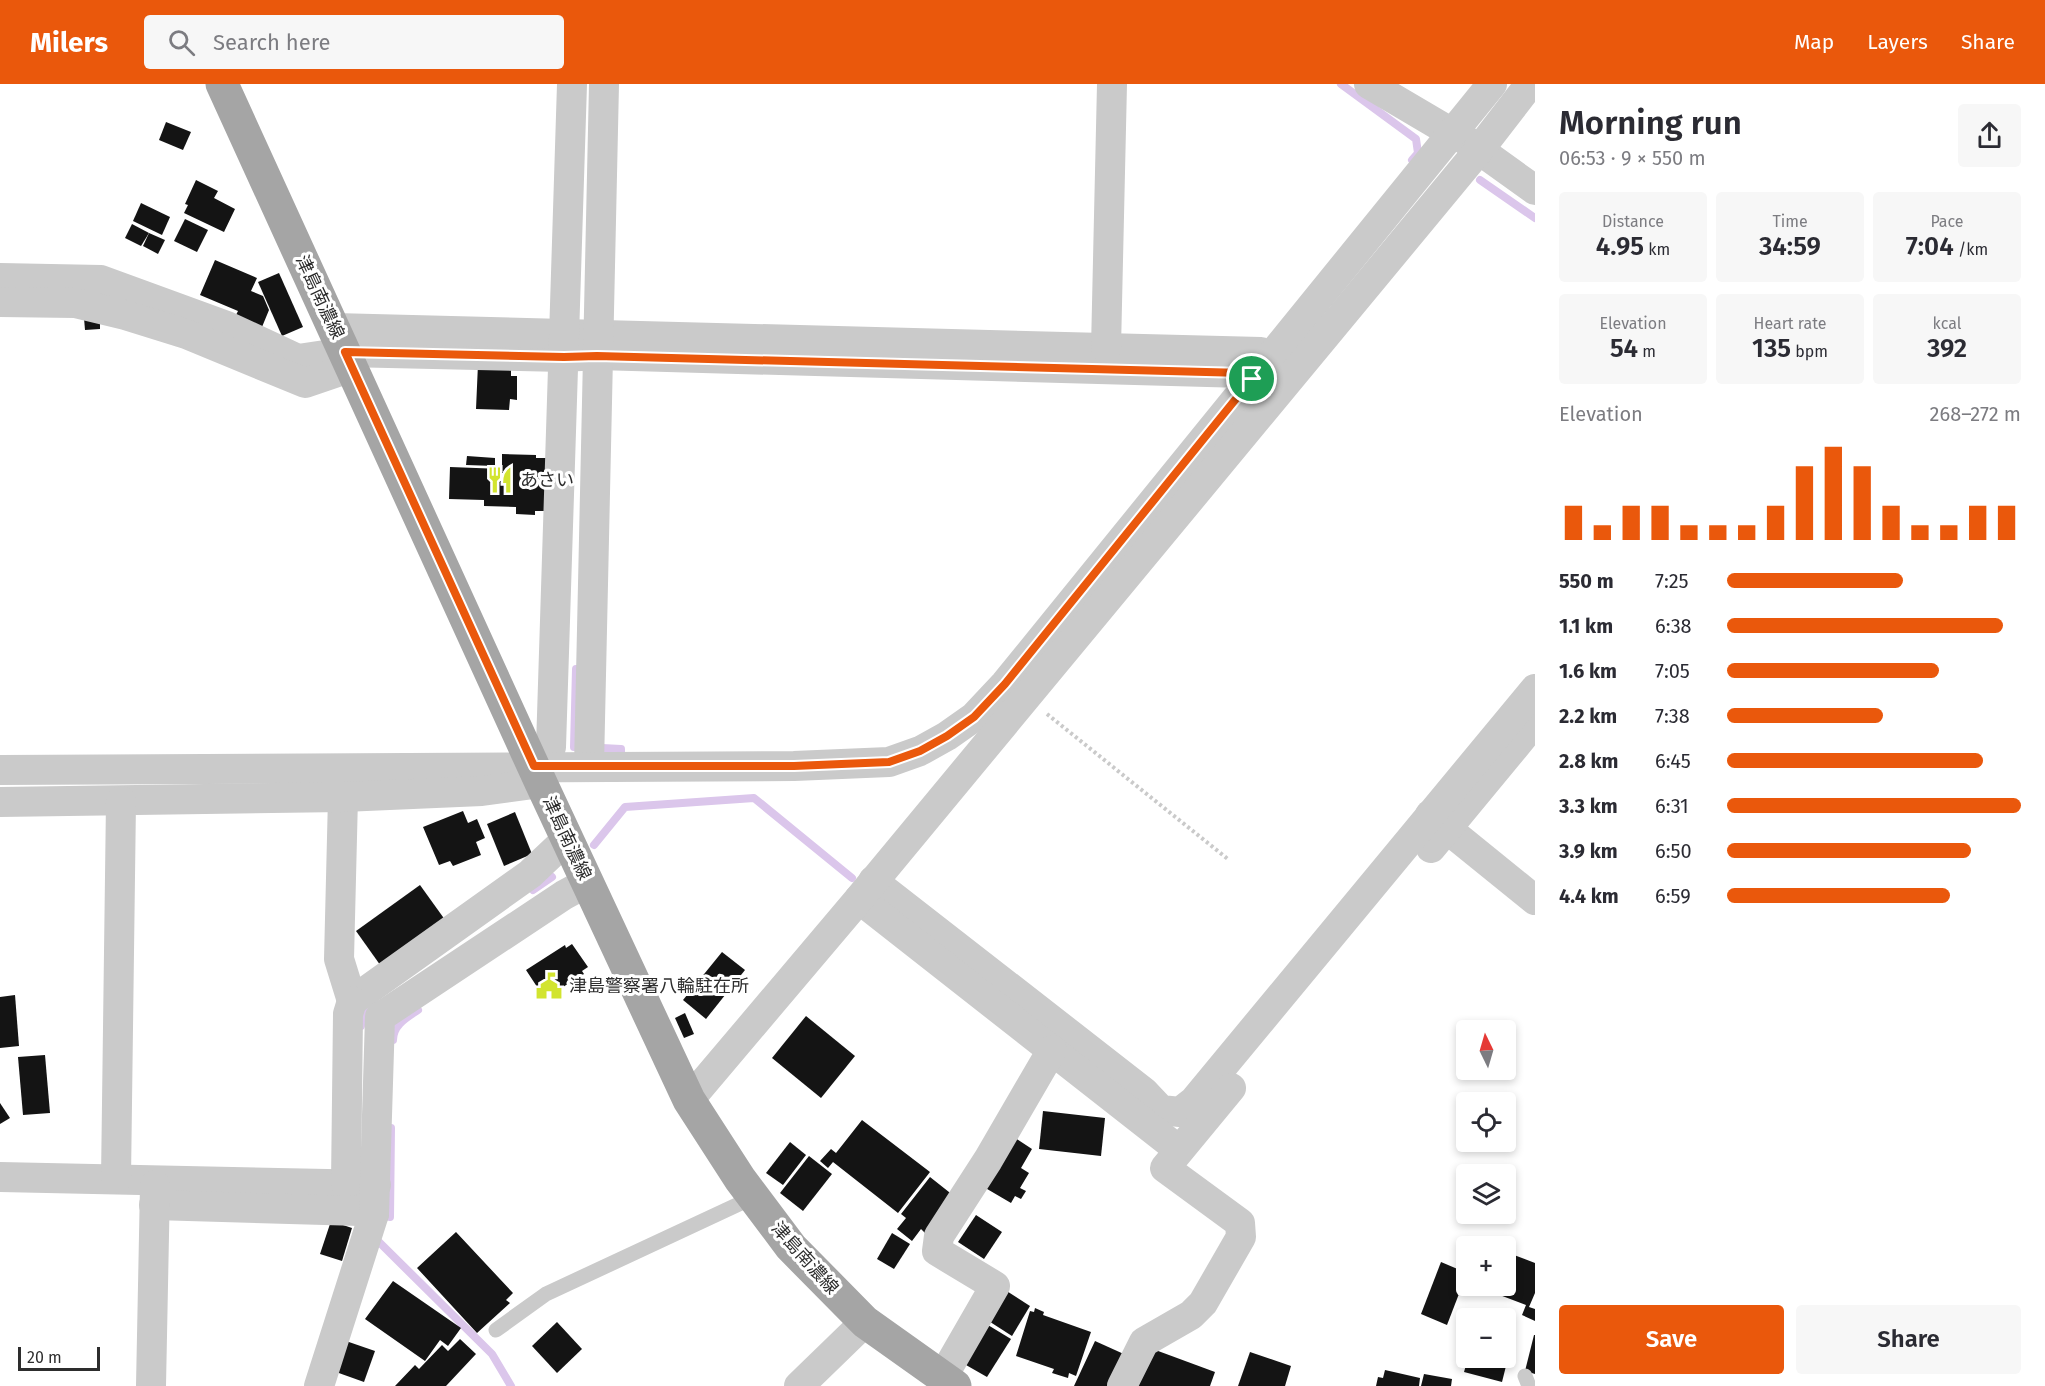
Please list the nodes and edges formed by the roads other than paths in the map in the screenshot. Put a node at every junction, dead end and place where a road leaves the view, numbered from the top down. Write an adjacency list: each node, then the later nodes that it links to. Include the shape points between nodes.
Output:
1 (222, 84): 16 (main road, 津島南濃線)
2 (572, 84): 13 (street)
3 (604, 84): 14 (street)
4 (1112, 84): 15 (street)
5 (1369, 84): 8 (street)
6 (1492, 84): 8 (street)
7 (1530, 84): 9 (street)
8 (1453, 132): 9 (street); 17 (street)
9 (1479, 150): 10 (street); 29 (street)
10 (1535, 190)
11 (0, 278): 16 (street, via 101,280 227,326 298,359)
12 (0, 302): 16 (street, via 75,303 125,315 186,334 305,383)
13 (565, 345): 14 (street); 16 (street); 22 (street, via 551,747)
14 (598, 345): 15 (street); 17 (street, via 1244,373); 20 (street)
15 (1106, 348): 17 (street, via 1261,352)
16 (344, 349): 22 (main road, 津島南濃線)
17 (1261, 368): 20 (street, via 1005,684 974,717 947,736 889,762)
18 (1535, 689): 26 (street)
19 (1535, 722): 26 (street)
20 (589, 766): 22 (street)
21 (0, 770): 22 (street)
22 (537, 775): 23 (street, via 482,791); 27 (main road, 津島南濃線)
23 (343, 797): 24 (street); 31 (street, via 339,959)
24 (121, 801): 25 (street); 36 (street)
25 (0, 802)
26 (1439, 822): 29 (street, via 1194,1101 1180,1112 1161,1110 1144,1092); 30 (street); 34 (street)
27 (567, 839): 28 (main road, 津島南濃線); 31 (street, via 530,874)
28 (588, 882): 33 (main road, 津島南濃線); 38 (street, via 380,1017)
29 (866, 890): 32 (street); 33 (street)
30 (1535, 900)
31 (352, 1001): 37 (street, via 348,1014)
32 (1052, 1050): 34 (street); 45 (street, via 939,1236 937,1251 996,1286)
33 (689, 1100): 41 (main road, 津島南濃線)
34 (1179, 1150): 49 (street, via 1165,1168 1240,1223 1241,1237 1203,1303 1144,1342)
35 (0, 1177): 36 (street)
36 (116, 1179): 39 (street)
37 (346, 1184): 38 (street); 40 (street)
38 (376, 1185): 42 (street)
39 (155, 1192): 40 (street); 46 (street)
40 (189, 1193): 42 (street)
41 (754, 1197): 43 (main road, 津島南濃線, via 791,1247); 44 (lane, via 546,1294)
42 (374, 1214): 47 (street)
43 (865, 1322): 45 (main road, 津島南濃線); 48 (street)
44 (496, 1330)
45 (949, 1382)
46 (151, 1386)
47 (319, 1386)
48 (799, 1386)
49 (1122, 1386)

